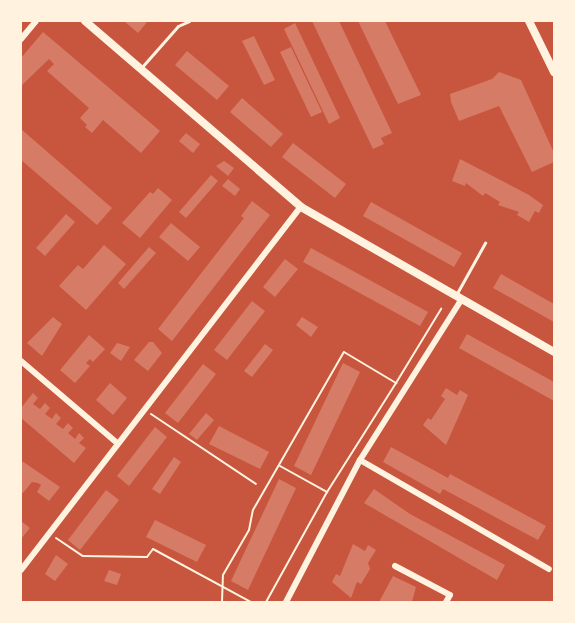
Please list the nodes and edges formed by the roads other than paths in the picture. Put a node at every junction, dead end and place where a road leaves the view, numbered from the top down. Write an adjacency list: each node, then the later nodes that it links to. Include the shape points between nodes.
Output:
1 (36, 21): 7 (street)
2 (85, 21): 8 (street)
3 (176, 21): 6 (lane)
4 (189, 21): 6 (lane)
5 (529, 21): 9 (street)
6 (178, 26): 8 (lane)
7 (21, 39)
8 (141, 68): 10 (street)
9 (554, 72)
10 (301, 207): 12 (street); 15 (street)
11 (485, 243): 12 (lane)
12 (458, 298): 13 (street); 16 (street)
13 (554, 352)
14 (21, 361): 15 (street)
15 (117, 442): 19 (street)
16 (360, 460): 18 (street); 20 (street)
17 (394, 566): 21 (street, via 450,595)
18 (549, 569)
19 (21, 570)
20 (286, 602)
21 (446, 602)

